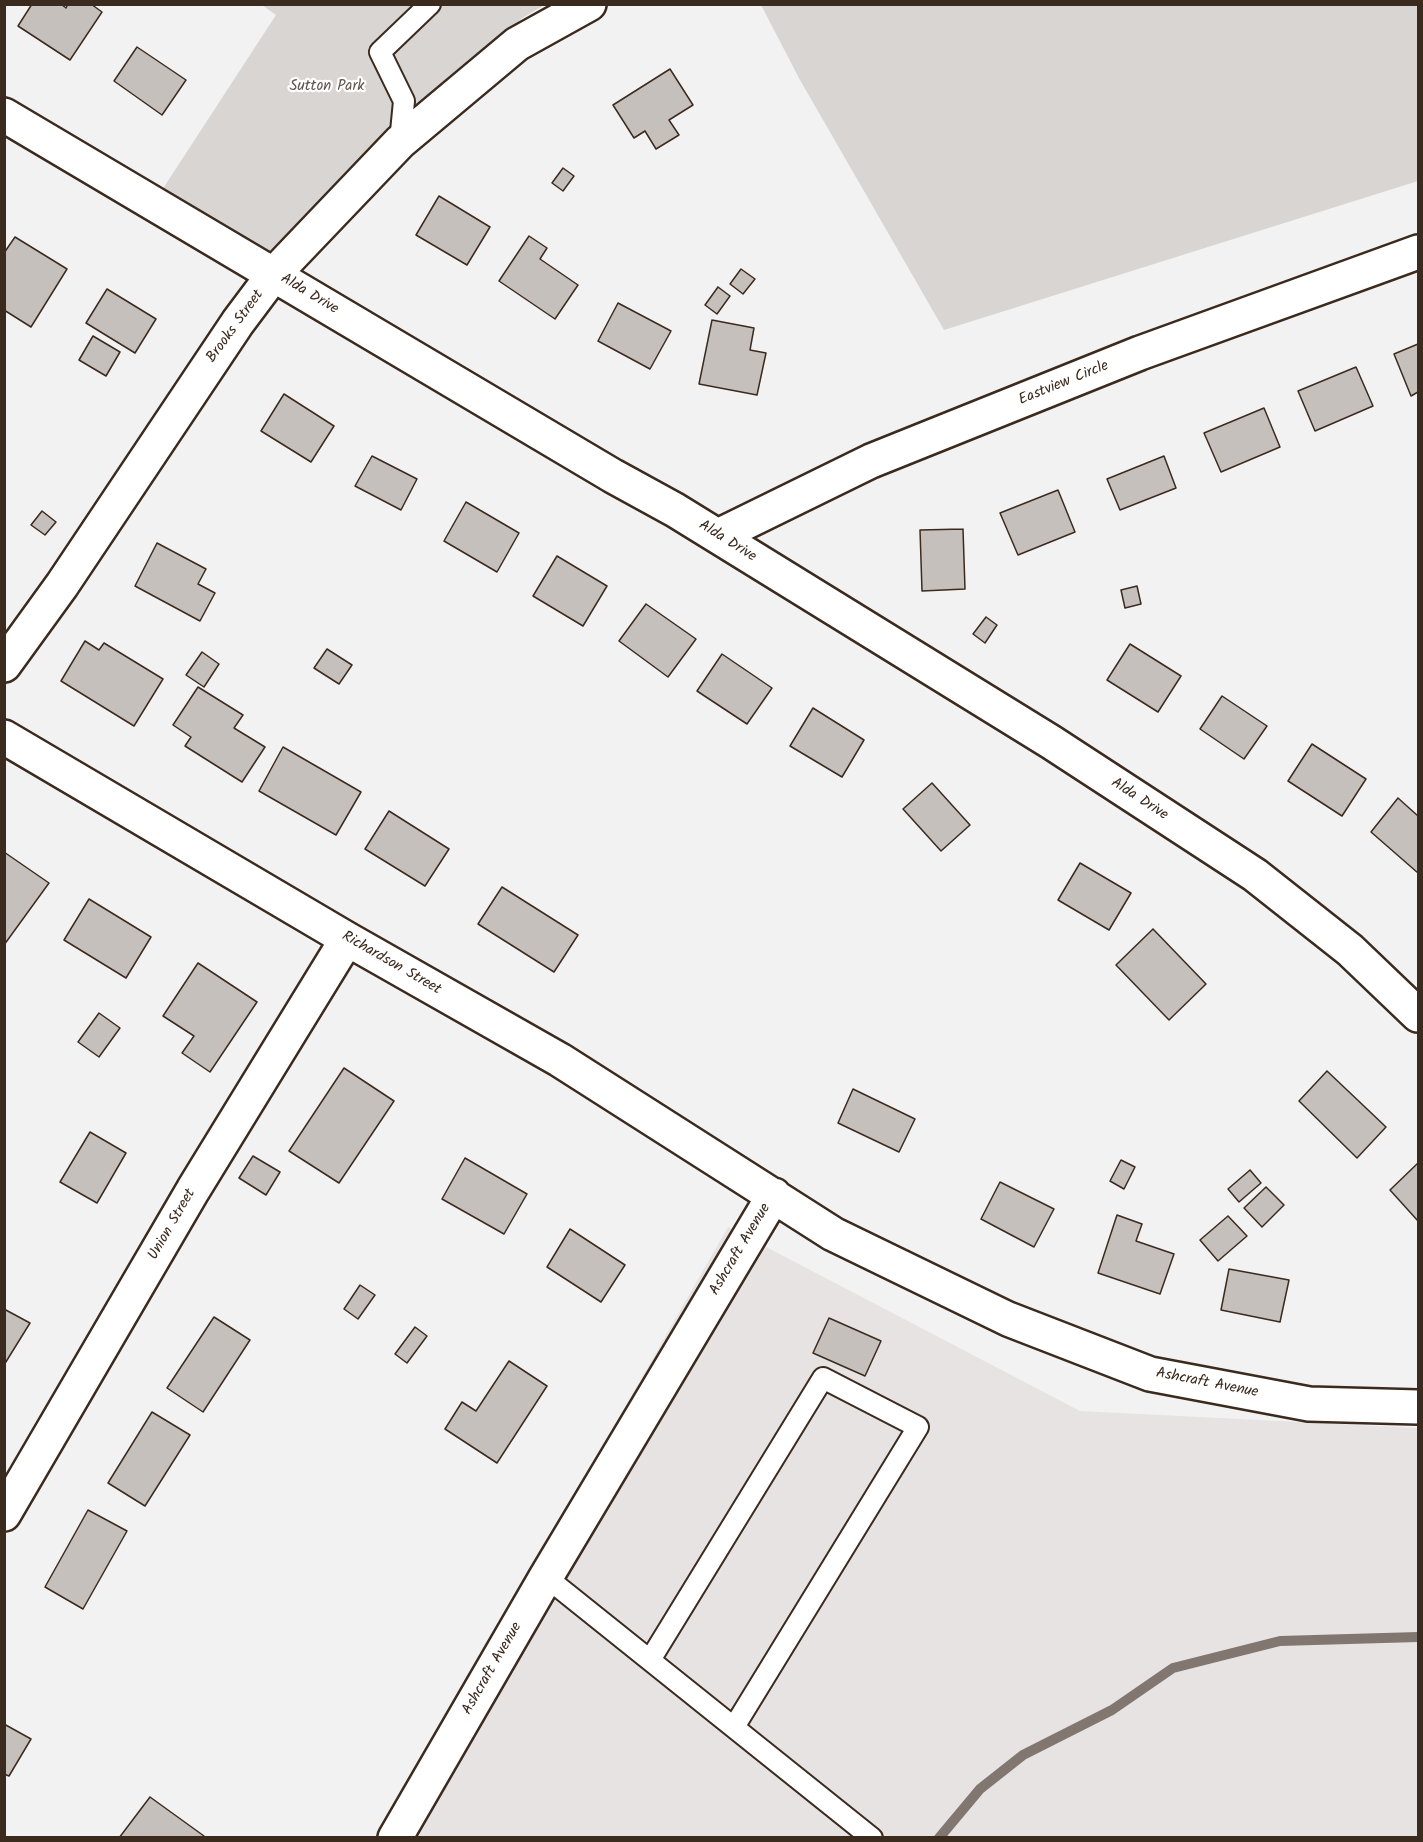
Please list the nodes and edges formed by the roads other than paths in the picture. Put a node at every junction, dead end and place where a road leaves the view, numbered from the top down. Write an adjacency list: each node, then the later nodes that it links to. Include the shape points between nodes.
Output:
1 (430, 4): 4 (lane, via 380,52 404,101)
2 (589, 4): 4 (street, Brooks Street, via 517,44)
3 (4, 115): 6 (street, Alda Drive)
4 (400, 142): 6 (street, Brooks Street)
5 (1419, 252): 7 (street, Eastview Circle, via 1140,353 871,461)
6 (274, 274): 7 (street, Alda Drive); 8 (street, Brooks Street)
7 (718, 536): 11 (street, Alda Drive, via 1051,742 1256,875 1350,950)
8 (4, 665)
9 (4, 737): 10 (street, Richardson Street)
10 (347, 939): 12 (street, Richardson Street, via 560,1060); 14 (street, Union Street, via 193,1190)
11 (1419, 1015)
12 (774, 1195): 13 (street, Ashcraft Avenue, via 833,1234 1008,1319 1150,1374 1309,1404); 15 (street, Ashcraft Avenue)
13 (1419, 1407)
14 (4, 1514)
15 (546, 1577): 16 (lane); 18 (street, Ashcraft Avenue)
16 (650, 1660): 17 (lane); 17 (lane, via 823,1378 918,1428)
17 (734, 1727): 19 (lane)
18 (395, 1838)
19 (872, 1838)

